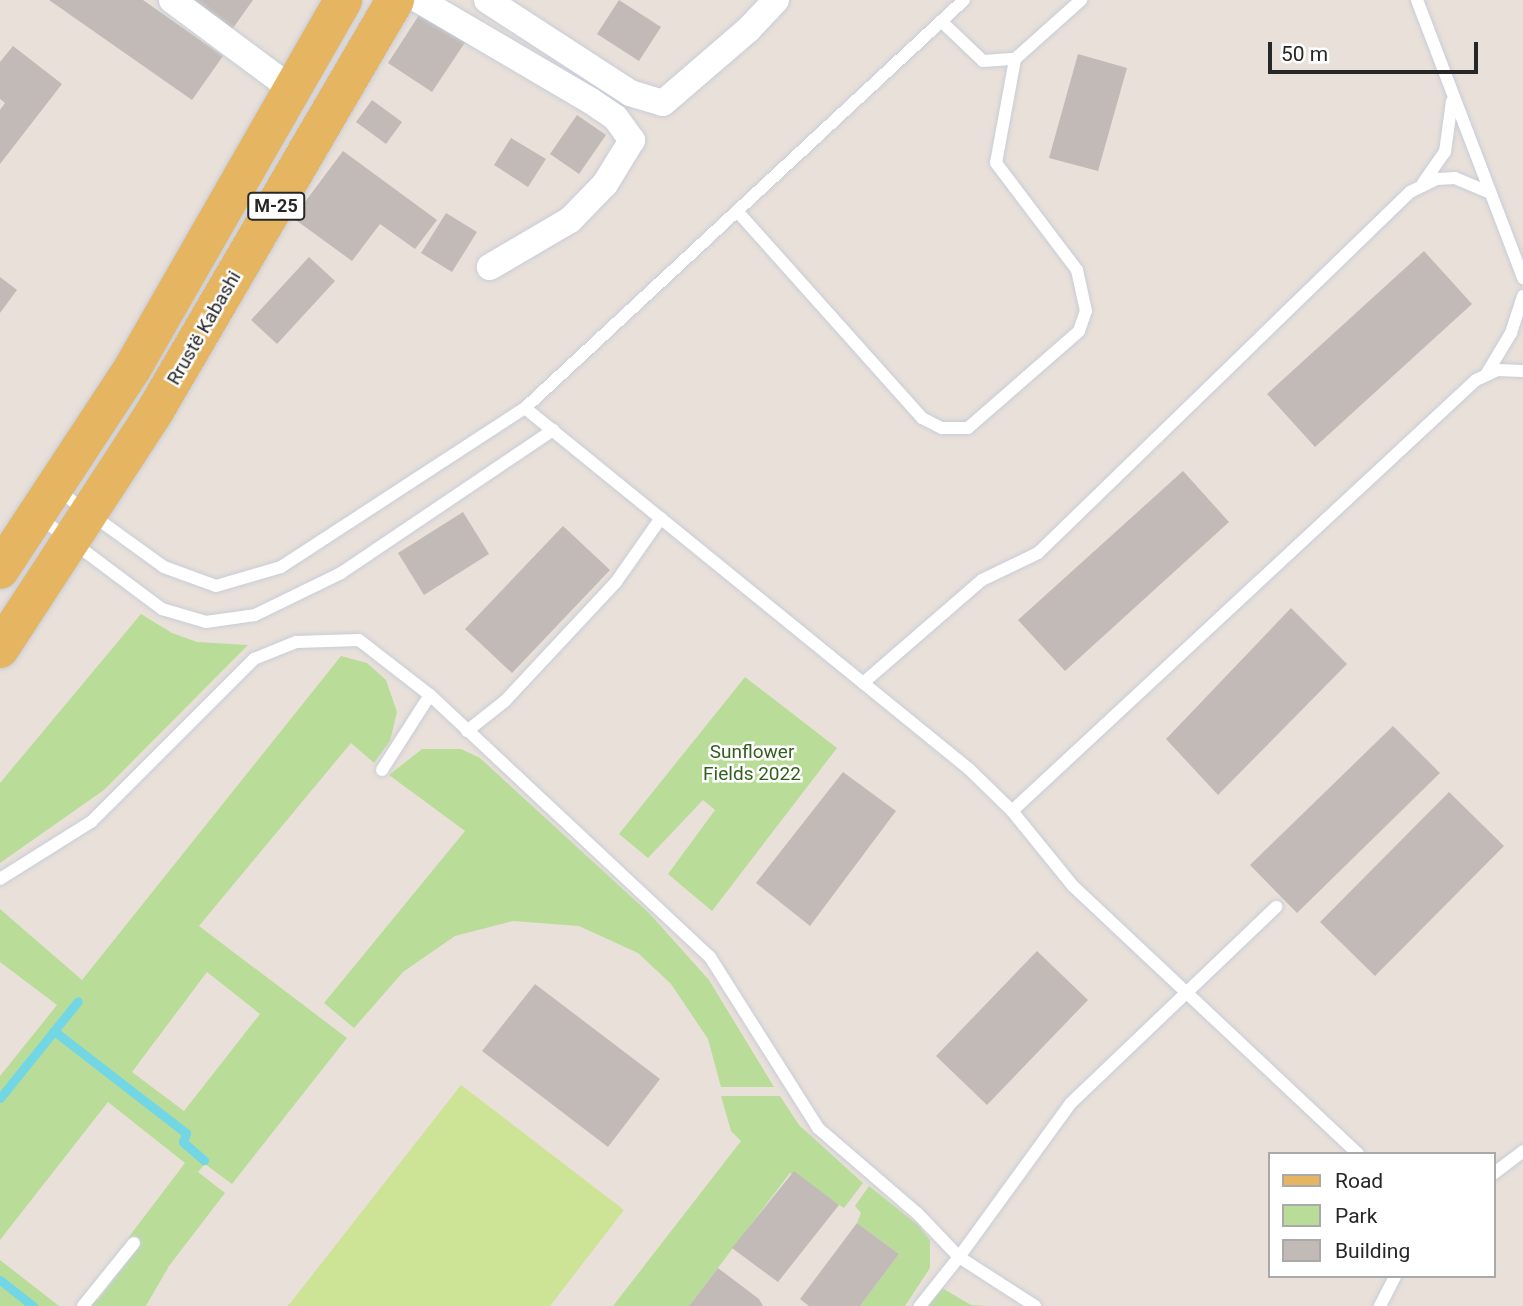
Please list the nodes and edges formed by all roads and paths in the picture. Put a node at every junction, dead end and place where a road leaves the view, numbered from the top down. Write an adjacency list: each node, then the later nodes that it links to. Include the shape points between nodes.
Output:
1 (172, 0): 12 (street)
2 (343, 0): 12 (main road, M-25)
3 (395, 0): 26 (main road, Rrustë Kabashi / M-25, via 155,411)
4 (419, 0): 17 (street, via 607,112 626,128 632,140 605,184 570,220)
5 (487, 0): 6 (street, via 630,93 663,103)
6 (776, 0)
7 (964, 0): 10 (lane)
8 (1081, 0): 11 (lane)
9 (1416, 0): 13 (lane)
10 (941, 21): 11 (lane, via 983,61); 16 (lane)
11 (1015, 59): 16 (lane, via 996,163 1077,270 1086,312 1079,331 968,429 942,428 922,418)
12 (292, 89): 24 (main road, M-25, via 132,369)
13 (1452, 94): 14 (lane, via 1445,152); 15 (lane)
14 (1423, 184): 15 (lane, via 1455,178); 29 (lane, via 1038,552 982,580)
15 (1490, 193): 18 (lane)
16 (737, 211): 22 (lane)
17 (490, 267)
18 (1523, 278)
19 (1523, 296): 21 (lane, via 1511,333)
20 (1523, 371): 21 (lane)
21 (1487, 373): 33 (lane)
22 (525, 408): 23 (lane); 26 (lane, via 281,568 216,586 164,568)
23 (554, 430): 25 (lane); 26 (lane, via 341,573 255,615 206,622 162,609)
24 (45, 501): 26 (lane); 26 (lane); 27 (main road, M-25)
25 (661, 518): 29 (lane); 31 (lane, via 616,582 505,701)
26 (80, 526): 28 (main road, Rrustë Kabashi / M-25)
27 (0, 570)
28 (0, 649)
29 (863, 683): 33 (lane, via 969,769)
30 (430, 695): 31 (lane); 32 (lane); 34 (lane, via 359,640 310,640 267,652 254,659 91,822)
31 (467, 731): 41 (lane, via 710,957 818,1128 918,1214)
32 (382, 770)
33 (1012, 811): 36 (lane, via 1073,886)
34 (0, 880)
35 (1276, 907): 36 (lane)
36 (1186, 996): 38 (lane); 41 (lane, via 1071,1103)
37 (1523, 1151): 39 (lane)
38 (1356, 1152)
39 (1495, 1172)
40 (134, 1243): 43 (lane)
41 (959, 1257): 44 (lane); 45 (lane)
42 (1394, 1278): 46 (lane)
43 (83, 1306)
44 (920, 1306)
45 (1035, 1306)
46 (1380, 1306)

